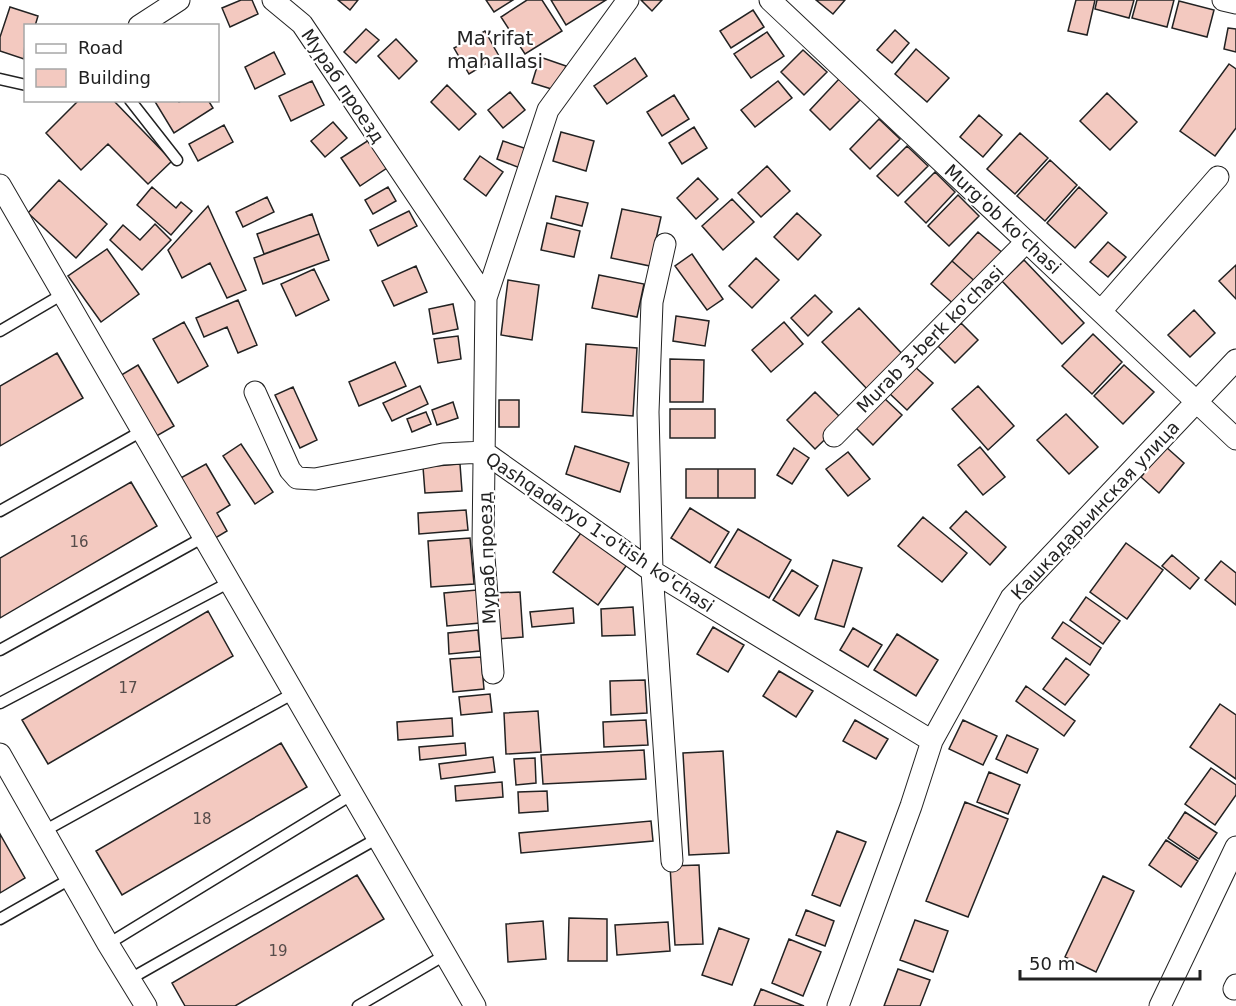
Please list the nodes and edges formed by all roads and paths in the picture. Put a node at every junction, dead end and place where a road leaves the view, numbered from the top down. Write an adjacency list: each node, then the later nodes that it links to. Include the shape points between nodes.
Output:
1 (179, 0): 7 (street)
2 (273, 0): 17 (street, Мураб проезд, via 302,24)
3 (628, 0): 17 (street, Мураб проезд, via 548,110)
4 (770, 0): 14 (street, Murg'ob ko'chasi)
5 (1223, 0): 6 (street)
6 (1236, 3)
7 (143, 24)
8 (0, 79): 9 (lane)
9 (24, 85)
10 (132, 102): 11 (lane)
11 (177, 160)
12 (1218, 177): 18 (street)
13 (0, 185): 16 (street)
14 (1026, 242): 18 (street, Murg'ob ko'chasi); 24 (street, Murab 3-berk ko'chasi)
15 (665, 244): 29 (street, via 652,302 648,412)
16 (63, 294): 19 (lane); 23 (street)
17 (486, 298): 26 (street, Мураб проезд)
18 (1101, 311): 22 (street, Murg'ob ko'chasi)
19 (0, 332)
20 (1236, 360): 22 (street, Кашкадарьинская улица)
21 (255, 392): 26 (street, Qashqadaryo 1-o'tish ko'chasi, via 297,478 315,479 443,454)
22 (1197, 400): 25 (street, Murg'ob ko'chasi); 35 (street, Кашкадарьинская улица, via 1011,598)
23 (142, 431): 27 (lane); 28 (street)
24 (834, 436)
25 (1236, 439)
26 (484, 452): 29 (street, Qashqadaryo 1-o'tish ko'chasi); 32 (street, Мураб проезд, via 483,543)
27 (0, 511)
28 (204, 537): 30 (street); 31 (lane)
29 (652, 571): 35 (street, Qashqadaryo 1-o'tish ko'chasi); 41 (street)
30 (230, 582): 33 (street); 34 (lane)
31 (0, 650)
32 (493, 674)
33 (294, 693): 37 (street); 38 (lane)
34 (0, 703)
35 (932, 741): 50 (street, Кашкадарьинская улица)
36 (0, 754): 38 (street)
37 (353, 794): 39 (street); 44 (lane)
38 (44, 831): 42 (street)
39 (378, 838): 45 (street); 46 (lane)
40 (1236, 847): 51 (street)
41 (672, 861)
42 (72, 878): 43 (lane); 44 (street)
43 (0, 919)
44 (108, 944): 46 (street)
45 (446, 955): 48 (lane); 49 (street)
46 (130, 979): 47 (street)
47 (146, 1006)
48 (358, 1006)
49 (475, 1006)
50 (838, 1006)
51 (1160, 1006)

